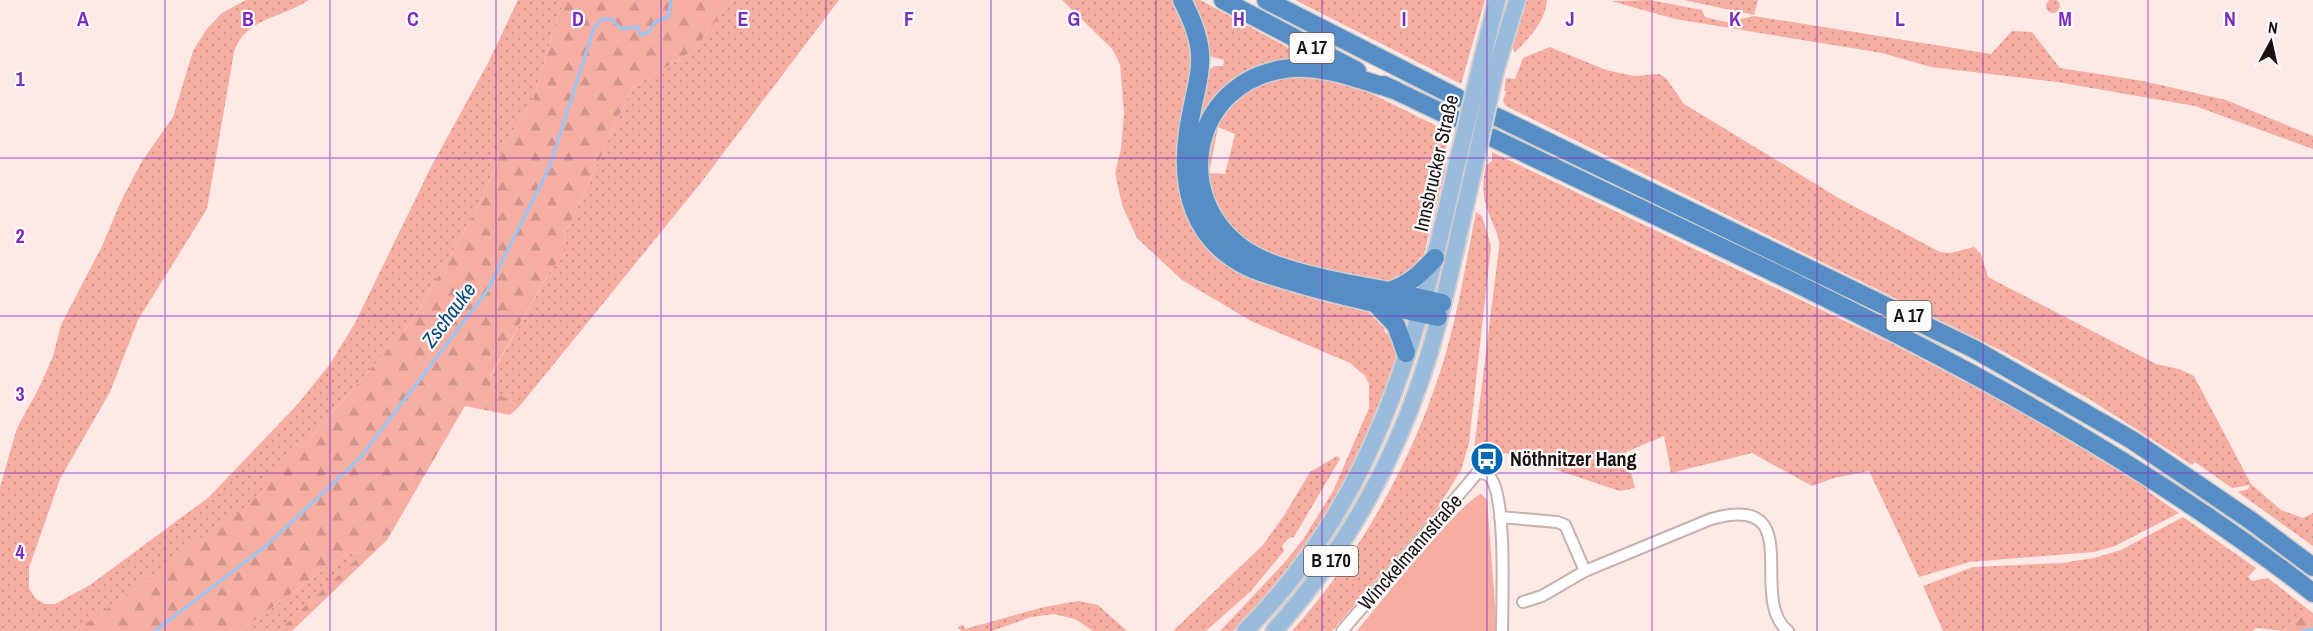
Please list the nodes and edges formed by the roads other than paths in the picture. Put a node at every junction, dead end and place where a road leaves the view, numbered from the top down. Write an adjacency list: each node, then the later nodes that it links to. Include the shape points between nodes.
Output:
1 (1182, 0): 15 (highway, via 1199,37 1202,59 1184,161 1186,186 1193,211 1208,235 1230,257 1248,267 1317,290)
2 (1223, 0): 9 (highway, A 17)
3 (1266, 0): 7 (highway, A 17)
4 (1280, 0): 7 (highway)
5 (1497, 0): 8 (main road, Innsbrucker Straße / B 170)
6 (1517, 0): 8 (main road, Innsbrucker Straße / B 170)
7 (1297, 18): 10 (highway, A 17)
8 (1488, 68): 14 (main road, Innsbrucker Straße / B 170, bridge, via 1456,168); 17 (main road, Innsbrucker Straße / B 170, bridge, via 1472,177)
9 (1395, 90): 12 (highway, A 17); 15 (highway, via 1320,70 1286,68 1251,79 1229,95 1209,121 1199,152 1201,189 1214,219 1231,240 1247,252 1289,268)
10 (1458, 98)
11 (1497, 117): 20 (highway, A 17, via 1974,349 2079,408 2184,474)
12 (1453, 118)
13 (1493, 138): 22 (highway, A 17, via 1964,367 2038,408 2165,485)
14 (1435, 258): 15 (highway, via 1418,276); 16 (main road, Innsbrucker Straße / B 170)
15 (1382, 297): 16 (highway); 18 (highway)
16 (1420, 306): 17 (highway); 18 (main road, Innsbrucker Straße / B 170)
17 (1440, 310): 25 (main road, B 170, via 1423,374 1377,484 1330,562)
18 (1406, 353): 24 (main road, B 170, via 1392,400 1340,511 1288,585)
19 (1500, 517): 21 (street, via 1565,525); 26 (street, Winckelmannstraße, via 1490,477 1477,473); 27 (street)
20 (2313, 567)
21 (1585, 571): 23 (street, via 1542,596); 28 (street, via 1711,519 1745,513 1758,519 1771,540 1772,594)
22 (2313, 593)
23 (1523, 602)
24 (1245, 631)
25 (1274, 631)
26 (1342, 631)
27 (1502, 631)
28 (1788, 631)

